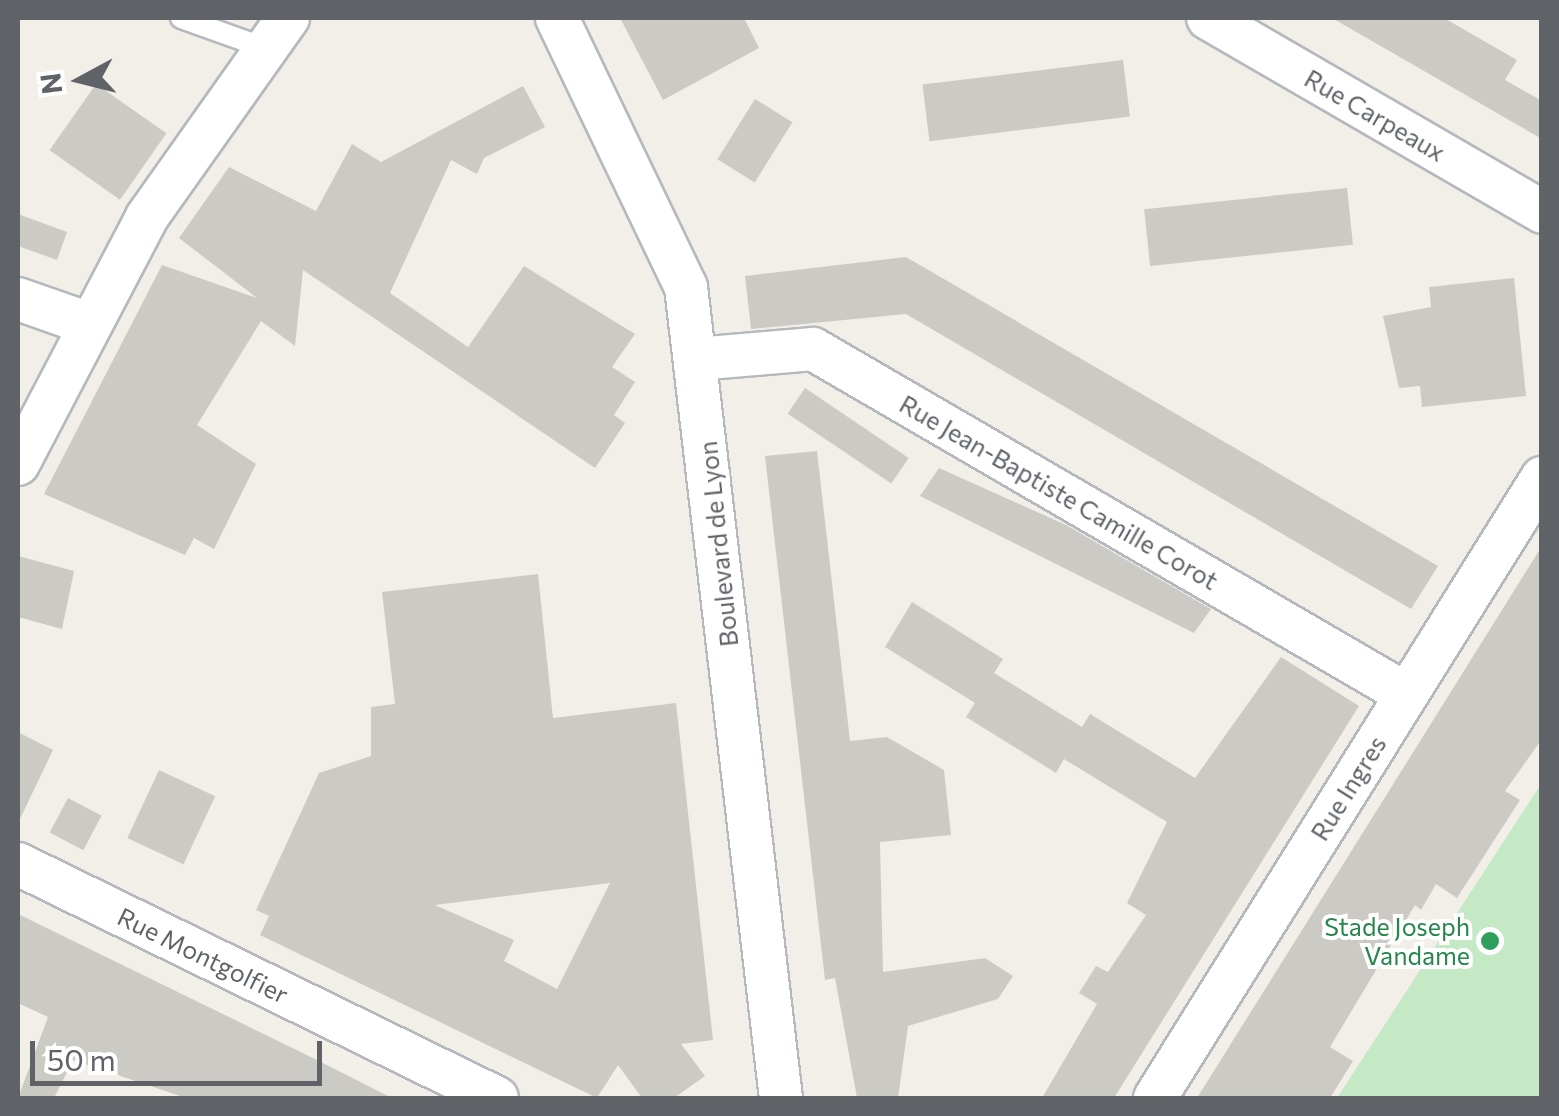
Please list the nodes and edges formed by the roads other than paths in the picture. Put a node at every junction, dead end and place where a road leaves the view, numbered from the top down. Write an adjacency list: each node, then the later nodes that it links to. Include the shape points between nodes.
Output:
1 (181, 18): 4 (lane)
2 (557, 18): 8 (street, Boulevard de Lyon, via 674,248)
3 (1208, 18): 5 (street, Rue Carpeaux)
4 (277, 32): 7 (street, via 148,217)
5 (1542, 212)
6 (18, 299): 7 (street)
7 (89, 324): 9 (street)
8 (697, 358): 11 (street, Rue Jean-Baptiste Camille Corot, via 814,349); 14 (street, Boulevard de Lyon)
9 (18, 464)
10 (1542, 478): 11 (street, Rue Ingres)
11 (1406, 694): 15 (street, Rue Ingres)
12 (18, 864): 13 (street, Rue Montgolfier)
13 (497, 1098)
14 (780, 1098)
15 (1155, 1098)

